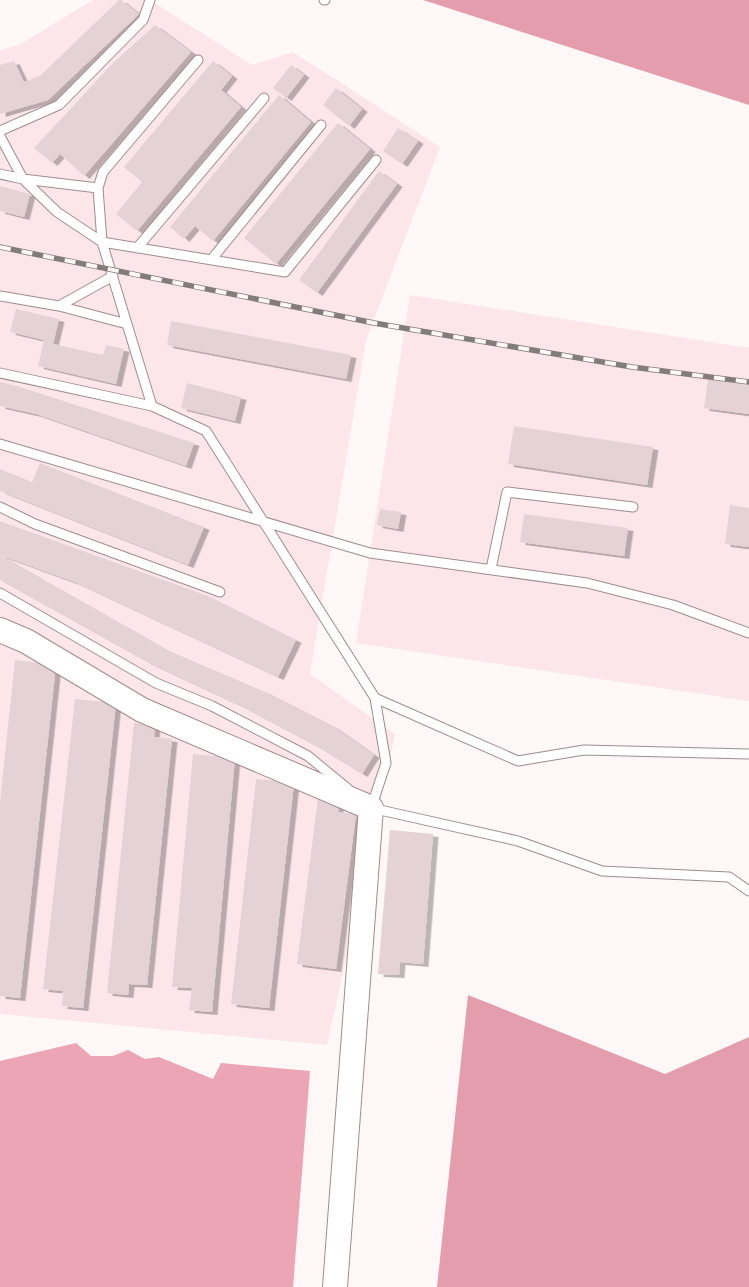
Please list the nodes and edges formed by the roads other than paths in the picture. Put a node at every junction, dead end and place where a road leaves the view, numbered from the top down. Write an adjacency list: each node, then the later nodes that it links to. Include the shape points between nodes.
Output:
1 (150, 0): 5 (lane, via 143,20 59,105)
2 (198, 60): 10 (lane, via 103,172)
3 (264, 98): 12 (lane)
4 (321, 125): 13 (lane)
5 (0, 130)
6 (0, 136): 9 (lane)
7 (376, 160): 13 (lane, via 285,272)
8 (0, 174): 9 (lane)
9 (23, 179): 10 (lane); 11 (lane, via 57,212)
10 (98, 188): 11 (lane)
11 (102, 242): 12 (lane); 14 (lane)
12 (137, 248): 13 (lane)
13 (211, 260)
14 (112, 276): 16 (lane); 17 (lane)
15 (0, 296): 16 (lane)
16 (59, 306): 17 (lane)
17 (128, 324): 19 (lane)
18 (0, 373): 19 (lane)
19 (152, 406): 23 (lane, via 206,431)
20 (0, 444): 23 (lane)
21 (0, 507): 25 (lane, via 35,524)
22 (633, 507): 24 (lane, via 507,492)
23 (263, 522): 24 (lane, via 370,552); 29 (lane)
24 (491, 569): 28 (lane, via 587,583 673,605)
25 (220, 592)
26 (0, 593): 31 (lane, via 156,683 212,706 308,756)
27 (0, 630): 31 (street, via 26,641 142,710)
28 (749, 633)
29 (375, 698): 30 (lane, via 518,761 584,750); 31 (lane, via 386,763)
30 (749, 754)
31 (371, 808): 32 (lane, via 518,841 602,872 729,876); 33 (street)
32 (749, 891)
33 (335, 1287)

